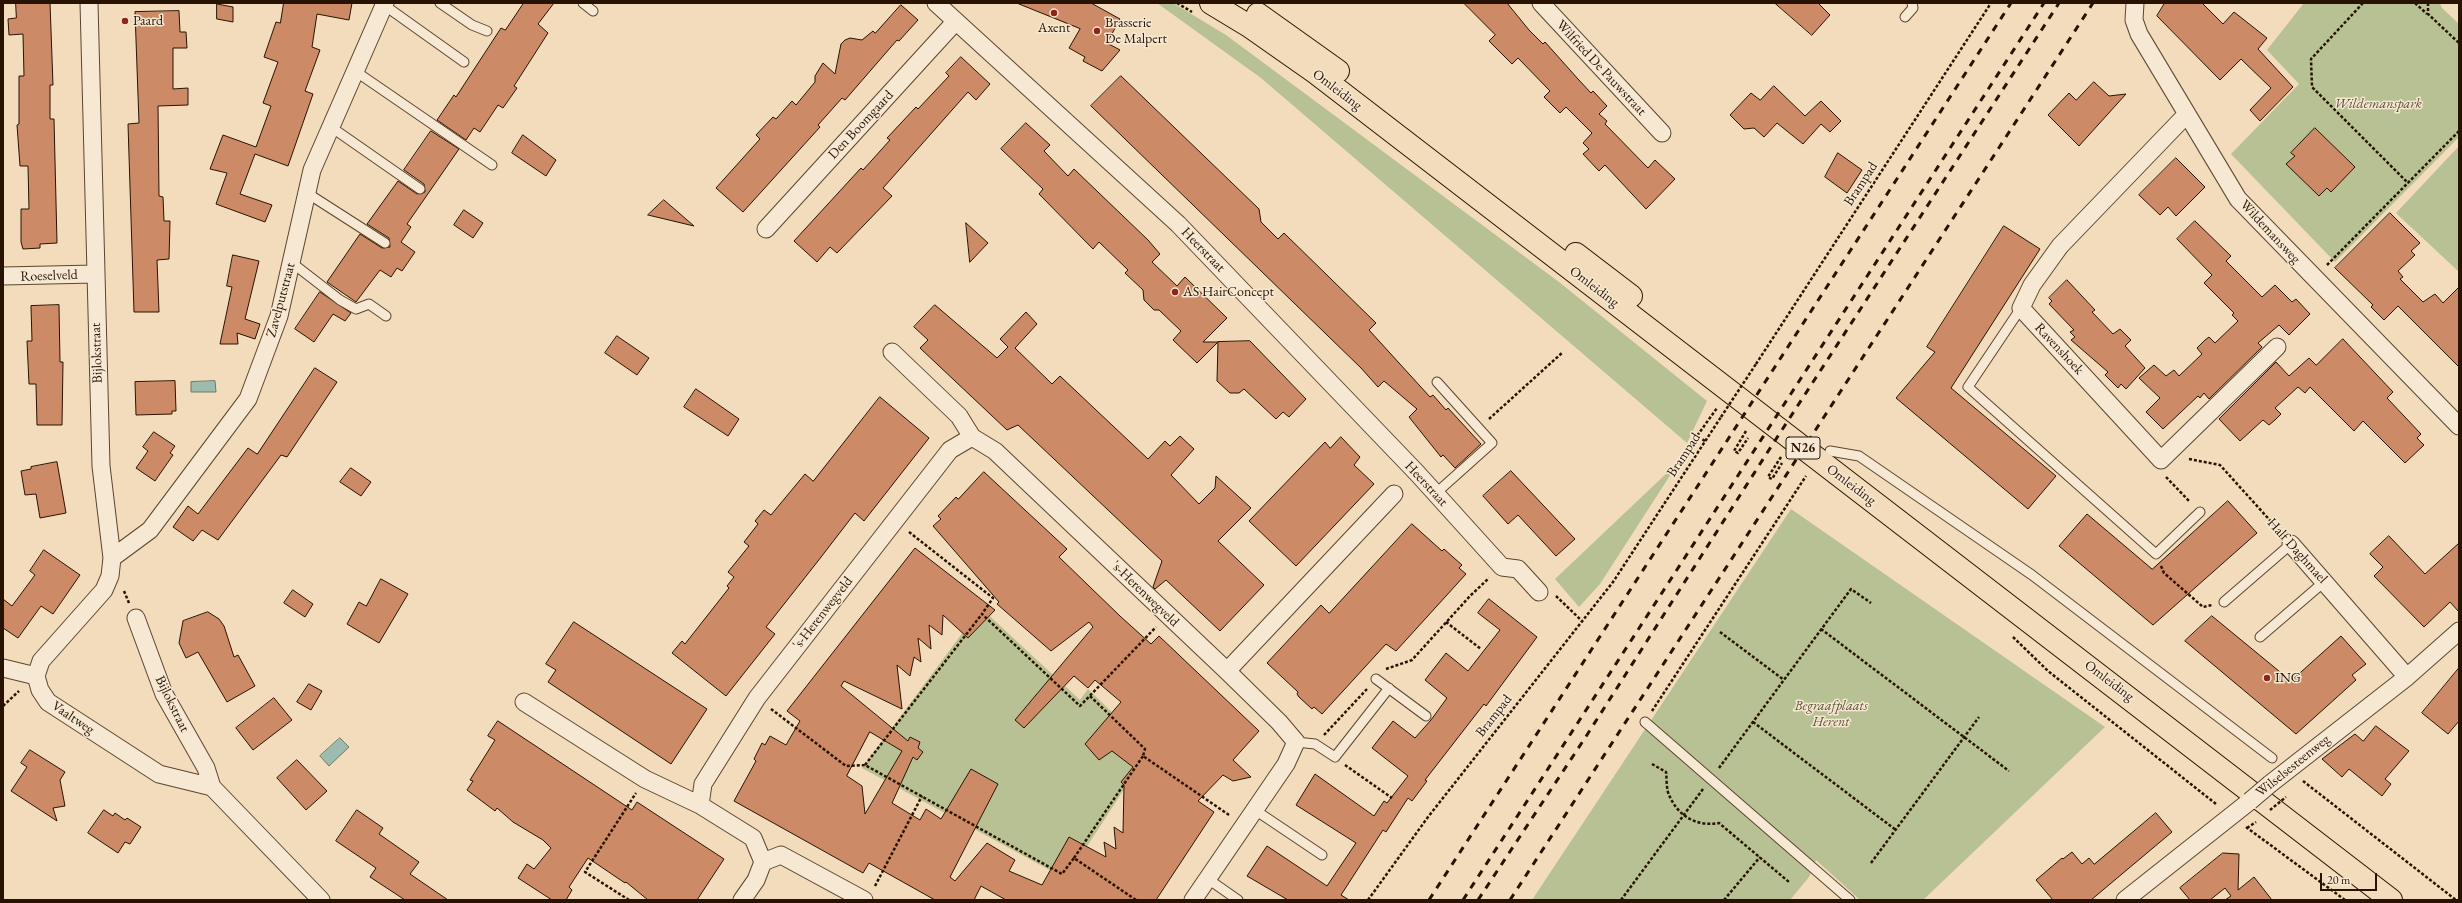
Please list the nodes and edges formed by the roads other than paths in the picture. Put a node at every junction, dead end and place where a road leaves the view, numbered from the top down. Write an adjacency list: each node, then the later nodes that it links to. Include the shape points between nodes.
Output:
1 (89, 3): 26 (street, Bijlokstraat)
2 (440, 3): 14 (lane, via 472,25)
3 (583, 3): 11 (lane)
4 (936, 3): 13 (street, Heerstraat)
5 (1211, 3): 71 (main road, Omleiding / N26, via 1249,26 1322,78)
6 (1240, 3): 35 (main road, Omleiding / N26, via 1327,63)
7 (1541, 3): 19 (street, Wilfried De Pauwstraat)
8 (1912, 3): 12 (lane, via 1913,8)
9 (2134, 3): 17 (street, Wildemansweg, via 2134,20 2139,34)
10 (384, 4): 15 (lane); 16 (street, Zavelputstraat)
11 (593, 11)
12 (1906, 17)
13 (956, 21): 23 (street, Den Boomgaard); 37 (street, Heerstraat, via 1178,224)
14 (487, 31)
15 (464, 62)
16 (355, 71): 18 (street, Zavelputstraat); 20 (lane)
17 (2187, 114): 28 (street, via 2060,246 2032,285); 33 (street, Wildemansweg, via 2238,199)
18 (331, 127): 21 (lane); 22 (street, Zavelputstraat, via 312,170)
19 (1662, 132)
20 (492, 164)
21 (420, 189)
22 (307, 193): 24 (lane); 25 (street, Zavelputstraat)
23 (766, 229)
24 (385, 243)
25 (291, 262): 29 (lane, via 340,300 356,309 369,304); 40 (street, Zavelputstraat, via 279,316 248,399 150,530)
26 (95, 274): 27 (street, Roeselveld); 40 (street, Bijlokstraat, via 101,466)
27 (3, 276)
28 (2021, 308): 30 (street, Ravenshoek, via 2166,455); 38 (lane, via 1968,387 2156,554)
29 (386, 316)
30 (2277, 347)
31 (892, 352): 34 (street, 's-Herenwegveld, via 959,416)
32 (1437, 382): 37 (lane, via 1492,443)
33 (2459, 426)
34 (972, 437): 48 (street, 's-Herenwegveld, via 995,451); 59 (street, 's-Herenwegveld, via 950,450 757,698 703,784)
35 (1830, 451): 57 (lane, via 1859,456 2032,575); 72 (main road, Omleiding / N26)
36 (1394, 494): 48 (street)
37 (1435, 494): 42 (street, Heerstraat, via 1502,567 1518,569)
38 (2200, 512)
39 (2288, 540): 41 (street, Half Daghmael); 43 (lane)
40 (112, 558): 49 (street, Bijlokstraat, via 110,576 104,590 41,661)
41 (2324, 582): 46 (lane); 50 (street, Half Daghmael)
42 (1539, 592)
43 (2224, 602)
44 (136, 618): 58 (street, Bijlokstraat, via 164,694 206,768)
45 (2459, 631): 50 (street, Wilselsesteenweg)
46 (2260, 637)
47 (3, 668): 49 (street)
48 (1227, 671): 56 (street, 's-Herenwegveld)
49 (36, 676): 58 (street, Vaaltweg, via 40,690 48,702 158,774)
50 (2407, 677): 70 (street, Wilselsesteenweg, bridge)
51 (1376, 679): 52 (lane)
52 (1389, 688): 54 (lane); 56 (lane, via 1335,757 1315,744)
53 (524, 702): 59 (street, via 644,779)
54 (1426, 716)
55 (1644, 722): 69 (lane)
56 (1296, 742): 60 (street, via 1286,764)
57 (2272, 758)
58 (212, 787): 65 (street, Bijlokstraat)
59 (700, 805): 62 (street, via 753,838)
60 (1255, 810): 61 (lane); 63 (street)
61 (1322, 855)
62 (762, 862): 64 (street, via 781,855); 66 (street, via 756,880)
63 (1208, 879): 67 (street); 68 (lane)
64 (867, 897)
65 (321, 900)
66 (742, 900)
67 (1194, 900)
68 (1238, 900)
69 (1850, 900)
70 (2125, 900)
71 (2391, 900)
72 (2409, 900)

